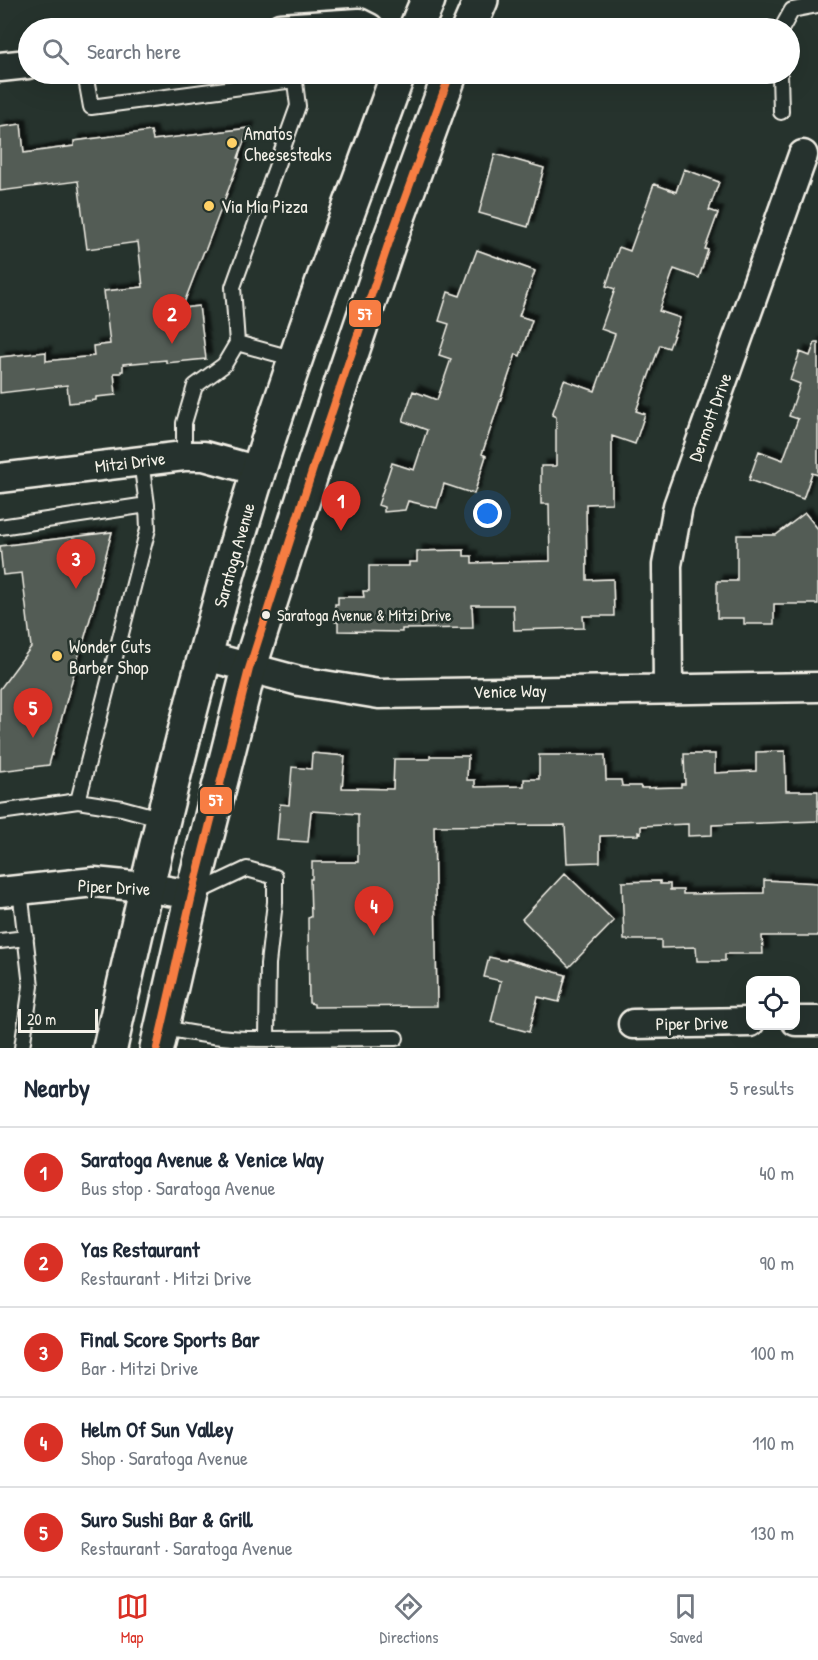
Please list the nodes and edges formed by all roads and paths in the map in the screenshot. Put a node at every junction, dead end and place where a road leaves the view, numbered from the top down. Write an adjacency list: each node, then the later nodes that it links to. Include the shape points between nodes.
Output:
1 (428, 0): 4 (main road)
2 (481, 0): 5 (main road)
3 (818, 5): 6 (lane, via 792,10)
4 (420, 18)
5 (473, 18)
6 (788, 18)
7 (18, 65): 8 (street)
8 (0, 67)
9 (87, 84): 10 (lane, via 91,107)
10 (247, 84)
11 (295, 84): 17 (lane, via 298,106 232,287)
12 (394, 84): 18 (main road, Saratoga Avenue)
13 (446, 84): 26 (main road, via 352,351)
14 (780, 84): 15 (lane)
15 (781, 112)
16 (803, 155): 28 (street, Dermott Drive, via 678,506 667,565)
17 (237, 343): 18 (lane); 19 (lane, via 224,364 195,386 184,423)
18 (296, 359): 21 (main road, Saratoga Avenue)
19 (184, 456): 20 (street, Mitzi Drive); 21 (street, Mitzi Drive, via 204,456)
20 (141, 461): 22 (street, Mitzi Drive); 23 (lane)
21 (259, 471): 25 (main road, Saratoga Avenue)
22 (0, 478)
23 (147, 506): 24 (lane); 29 (lane, via 148,530)
24 (0, 527)
25 (206, 656): 26 (street, Venice Way); 31 (main road, Saratoga Avenue)
26 (249, 669): 28 (street, Venice Way, via 379,694); 34 (main road)
27 (818, 687): 28 (street, Venice Way)
28 (668, 688)
29 (78, 801): 30 (lane); 31 (lane)
30 (0, 812)
31 (163, 819): 32 (main road, Saratoga Avenue)
32 (145, 887): 33 (street, Piper Drive, via 94,882); 34 (street, Piper Drive); 45 (main road, Saratoga Avenue)
33 (10, 891): 35 (lane)
34 (192, 895): 41 (main road); 43 (lane, via 247,869 275,877)
35 (26, 938): 36 (lane); 44 (lane, via 31,986)
36 (0, 941)
37 (800, 1021): 38 (street)
38 (818, 1021)
39 (746, 1022): 40 (street, Piper Drive)
40 (633, 1024)
41 (159, 1038): 43 (lane)
42 (396, 1038): 43 (lane)
43 (267, 1040)
44 (22, 1048)
45 (110, 1048)

